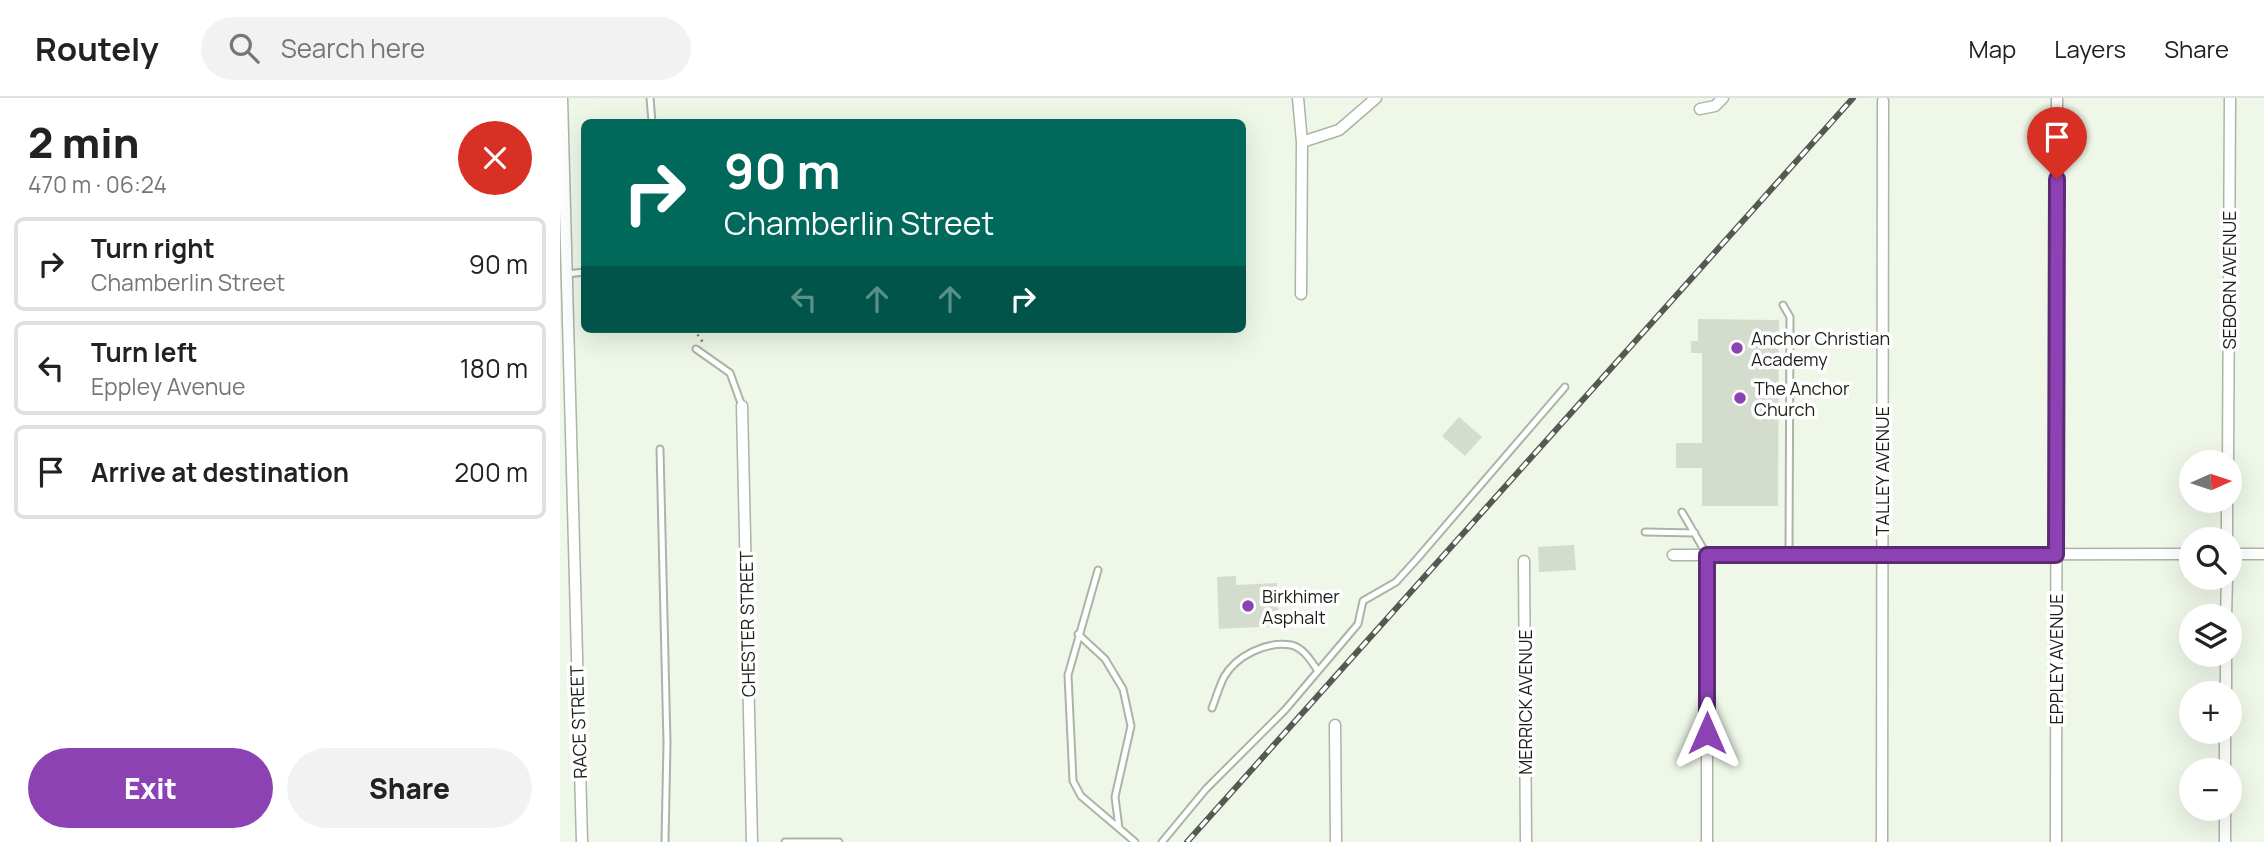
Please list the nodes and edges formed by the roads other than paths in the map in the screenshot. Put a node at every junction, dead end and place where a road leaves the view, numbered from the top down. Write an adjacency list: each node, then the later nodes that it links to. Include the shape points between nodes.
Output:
1 (562, 98): 13 (street, RACE STREET)
2 (650, 98): 10 (lane)
3 (1298, 98): 11 (street)
4 (1376, 98): 11 (street, via 1339,130)
5 (1723, 98): 9 (street, via 1715,106)
6 (2057, 98): 31 (street, EPPLEY AVENUE)
7 (2230, 98): 20 (street, SEBORN AVENUE)
8 (1884, 99): 30 (street, TALLEY AVENUE)
9 (1700, 109)
10 (652, 119)
11 (1302, 142): 14 (street)
12 (581, 272): 13 (lane)
13 (563, 273): 40 (street, RACE STREET)
14 (1301, 294)
15 (1783, 305): 24 (lane, via 1790,317)
16 (696, 349): 18 (lane, via 730,373)
17 (1565, 387): 35 (lane, via 1396,582 1363,601 1358,624)
18 (742, 406): 42 (street, CHESTER STREET)
19 (660, 449): 41 (lane, via 667,743)
20 (2228, 450)
21 (1682, 512): 23 (lane)
22 (1645, 532): 23 (lane)
23 (1695, 533): 29 (lane)
24 (1789, 554): 29 (street); 30 (street)
25 (2179, 554): 31 (street)
26 (2242, 554): 27 (street)
27 (2264, 554)
28 (1673, 555): 29 (street)
29 (1707, 555): 49 (street)
30 (1881, 555): 31 (street); 50 (street, TALLEY AVENUE)
31 (2056, 555): 51 (street, EPPLEY AVENUE)
32 (1524, 561): 48 (street, MERRICK AVENUE)
33 (1098, 570): 34 (lane)
34 (1078, 634): 39 (lane, via 1105,659 1123,689 1131,726 1115,797); 39 (lane, via 1068,676 1073,781 1082,796)
35 (1318, 671): 36 (lane, via 1306,653 1291,645 1265,647 1242,656 1225,676); 46 (lane)
36 (1212, 708)
37 (1335, 724): 47 (street)
38 (2225, 821): 52 (street)
39 (1120, 830): 45 (lane)
40 (582, 842)
41 (664, 842)
42 (752, 842)
43 (785, 842): 44 (lane)
44 (839, 842)
45 (1135, 842)
46 (1162, 842)
47 (1336, 842)
48 (1526, 842)
49 (1707, 842)
50 (1882, 842)
51 (2056, 842)
52 (2224, 842)

